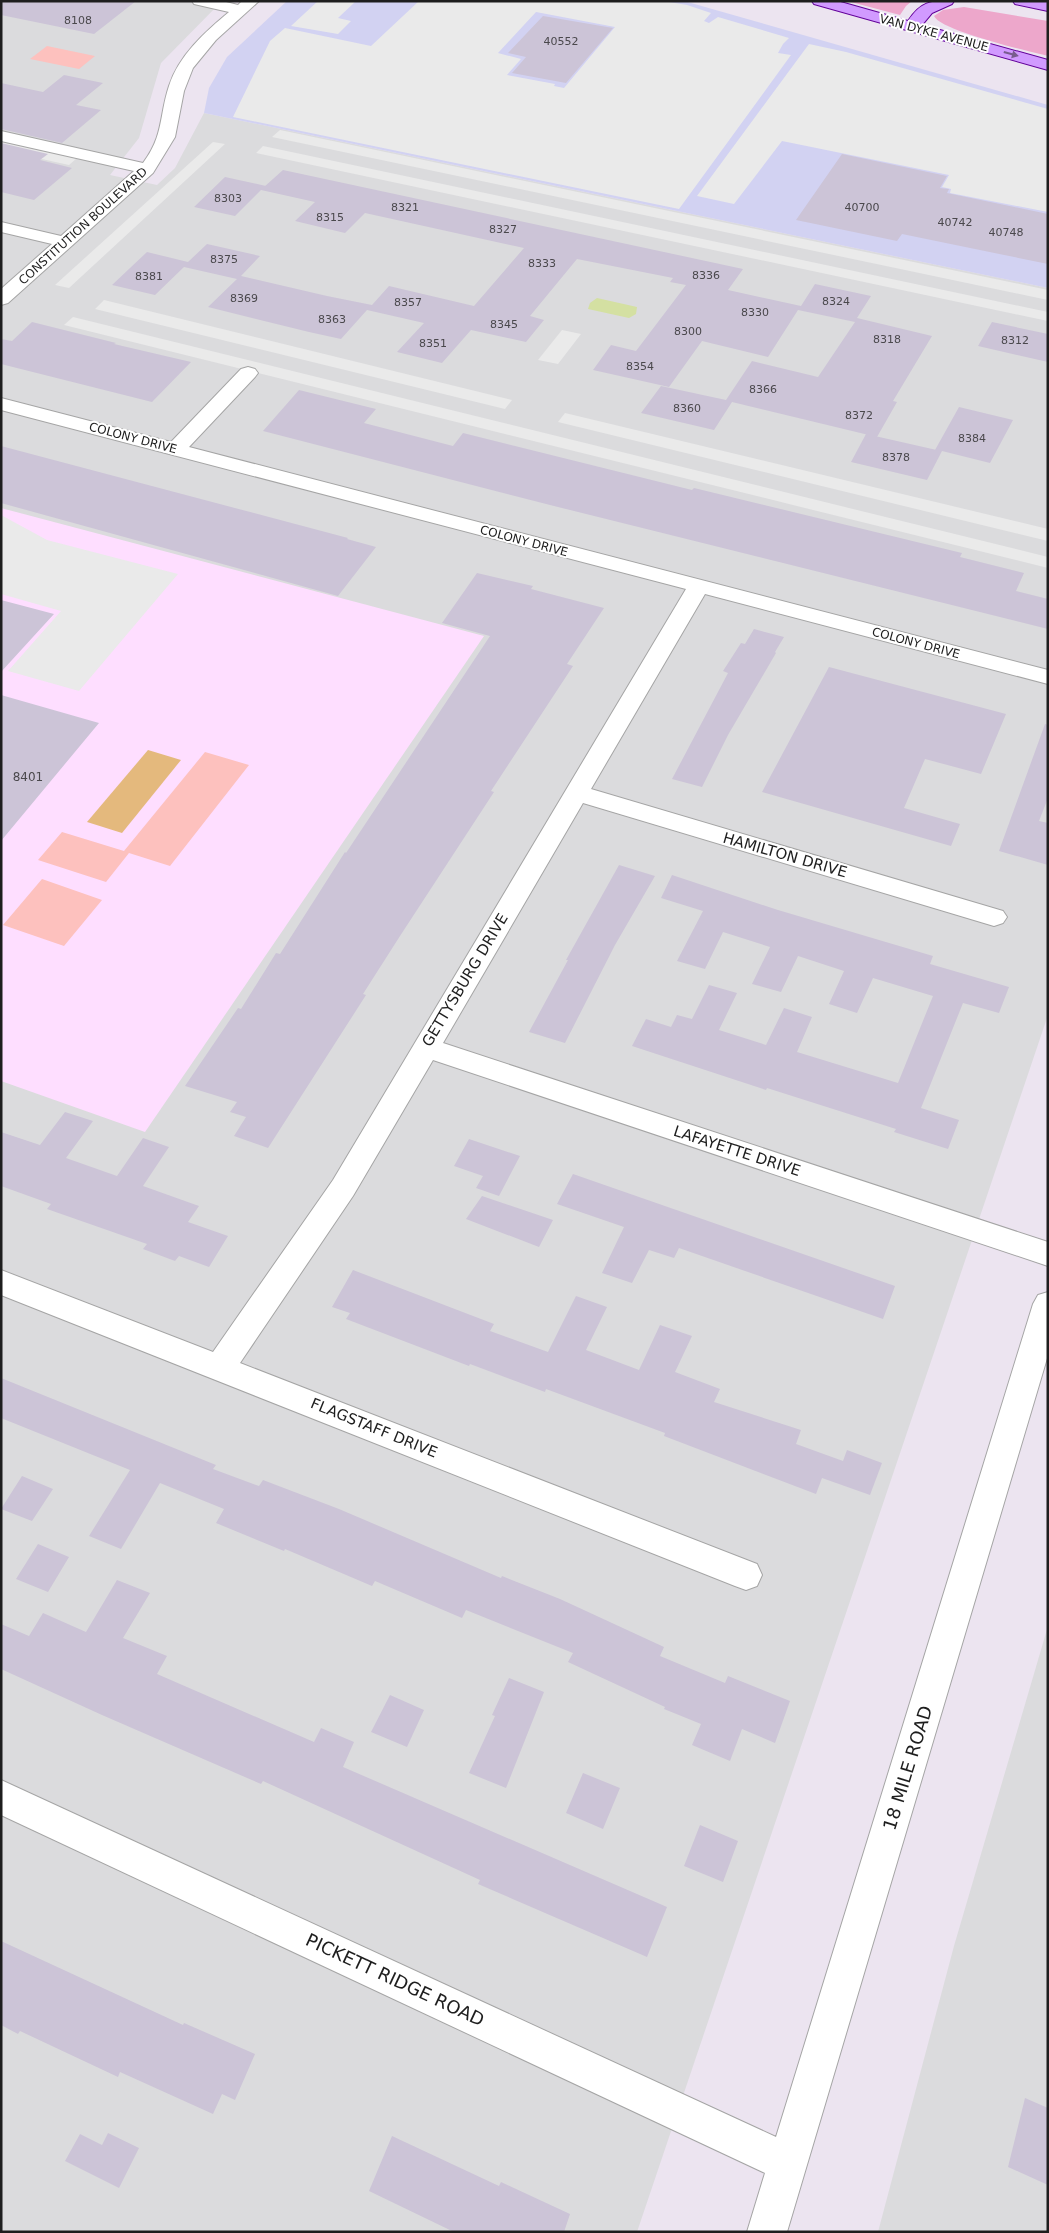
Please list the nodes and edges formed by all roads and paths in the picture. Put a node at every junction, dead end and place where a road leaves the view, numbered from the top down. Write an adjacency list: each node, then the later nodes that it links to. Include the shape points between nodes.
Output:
1 (199, 1): 5 (street)
2 (820, 1): 7 (main road, VAN DYKE AVENUE)
3 (947, 1): 7 (main road, via 923,12)
4 (1020, 1): 6 (main road)
5 (247, 5): 10 (street, CONSTITUTION BOULEVARD, via 214,33 188,63 174,96 170,125 162,148)
6 (1048, 6)
7 (914, 27): 8 (main road, VAN DYKE AVENUE, one-way to 8)
8 (1048, 65)
9 (1, 136): 10 (street)
10 (147, 169): 12 (street, CONSTITUTION BOULEVARD)
11 (1, 227): 12 (street)
12 (66, 242): 13 (street, CONSTITUTION BOULEVARD)
13 (1, 299)
14 (248, 373): 16 (street)
15 (1, 404): 16 (street, COLONY DRIVE)
16 (176, 449): 17 (street, COLONY DRIVE)
17 (699, 586): 18 (street, COLONY DRIVE); 19 (street, GETTYSBURG DRIVE)
18 (1048, 677)
19 (576, 794): 20 (street, HAMILTON DRIVE); 21 (street, GETTYSBURG DRIVE)
20 (994, 917)
21 (425, 1047): 22 (street, LAFAYETTE DRIVE); 25 (street, GETTYSBURG DRIVE, via 321,1223)
22 (1048, 1254)
23 (1, 1282): 25 (street, FLAGSTAFF DRIVE)
24 (1048, 1304): 28 (street, 18 MILE ROAD)
25 (220, 1367): 26 (street, FLAGSTAFF DRIVE)
26 (746, 1575)
27 (1, 1797): 28 (street, PICKETT RIDGE ROAD)
28 (788, 2163): 29 (street, 18 MILE ROAD)
29 (767, 2232)

